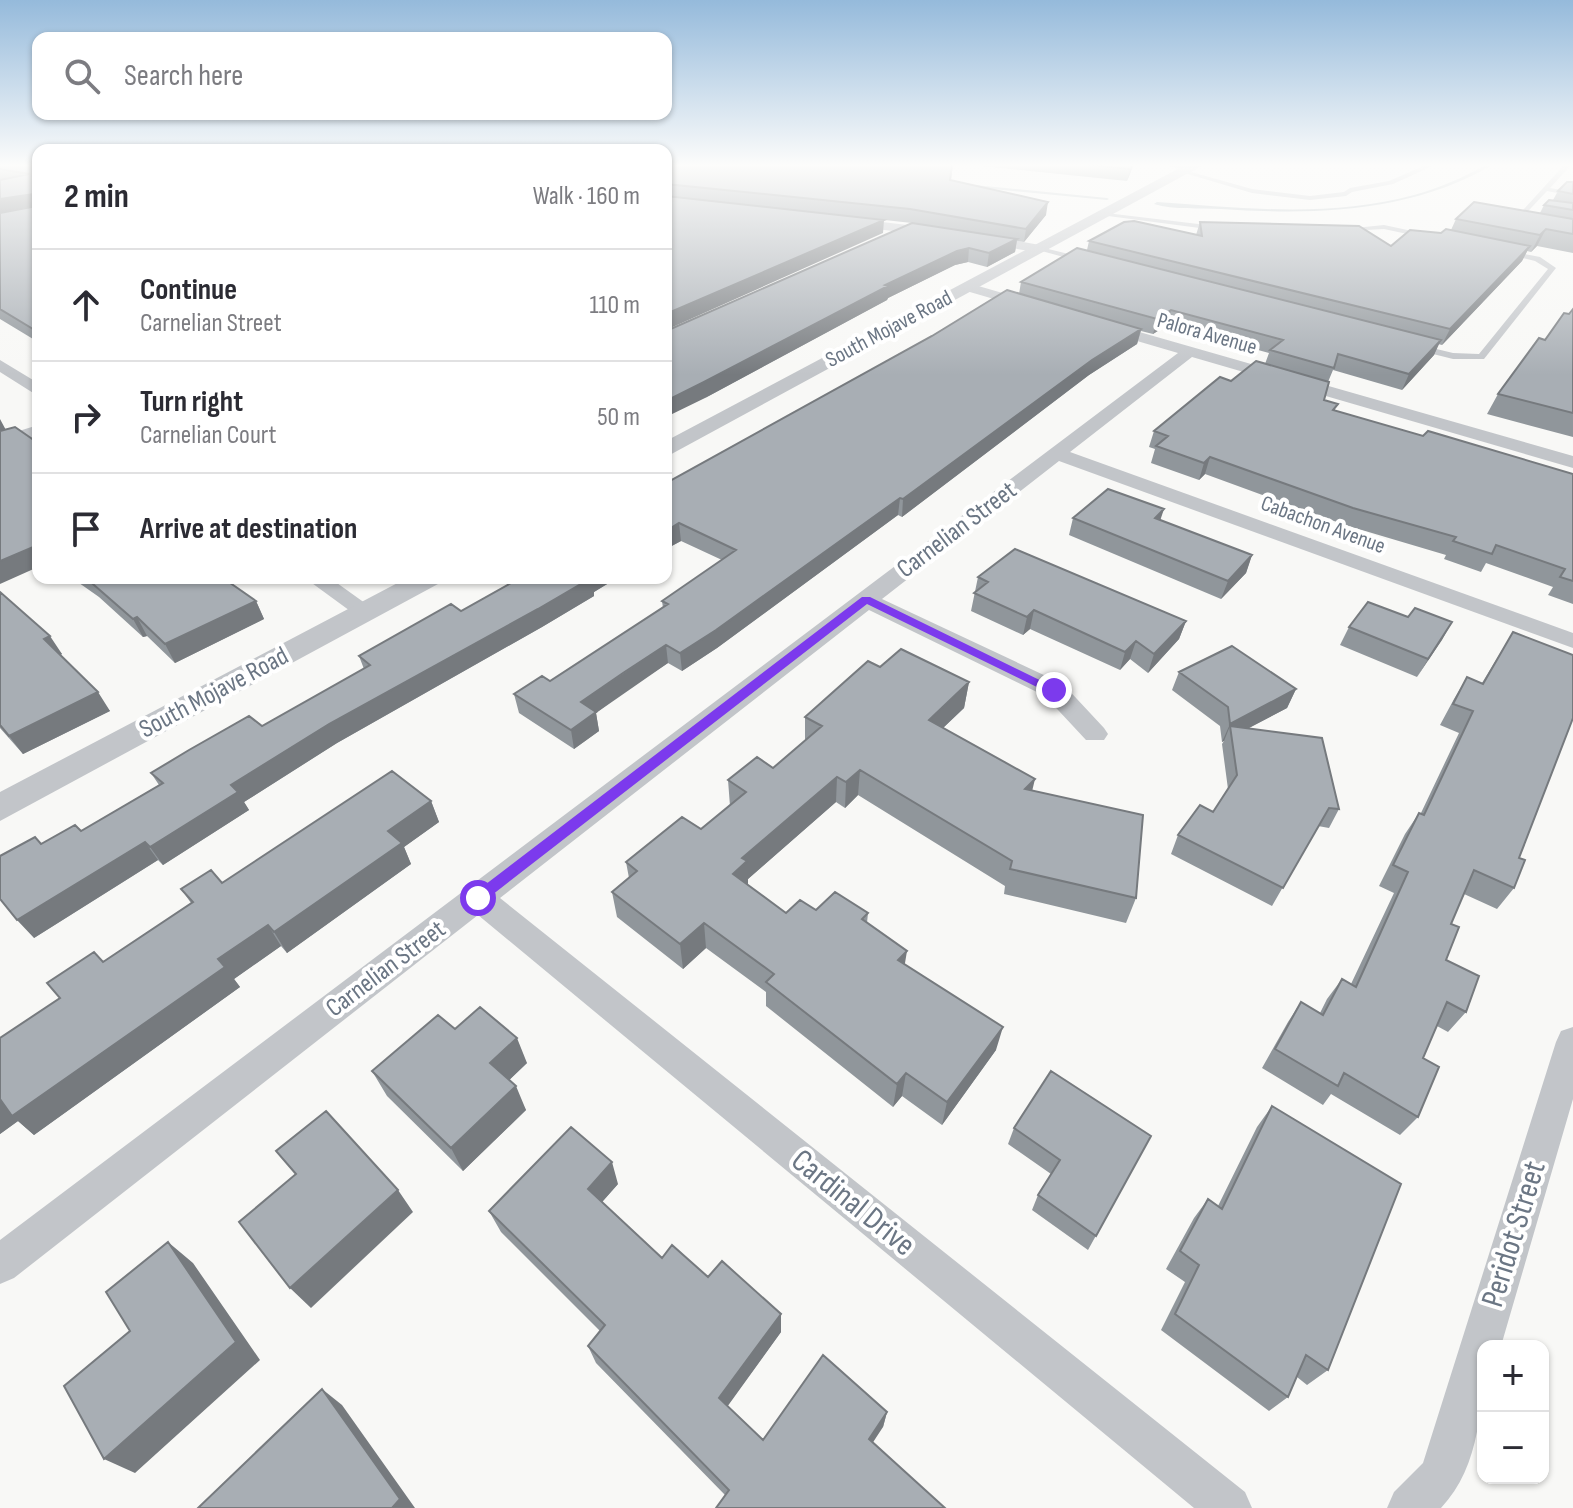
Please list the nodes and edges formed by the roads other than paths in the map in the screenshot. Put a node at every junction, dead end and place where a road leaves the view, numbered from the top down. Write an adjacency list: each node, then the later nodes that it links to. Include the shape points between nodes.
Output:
1 (896, 234): 8 (street)
2 (947, 234): 5 (street)
3 (1068, 234): 9 (street, South Mojave Road)
4 (1418, 234): 7 (lane)
5 (951, 235)
6 (965, 237): 9 (street)
7 (1430, 237)
8 (880, 242)
9 (1040, 249): 11 (lane); 12 (street, South Mojave Road)
10 (1491, 249): 15 (lane, via 1537,259 1552,268 1481,357)
11 (1092, 263)
12 (968, 287): 13 (street); 21 (street, South Mojave Road)
13 (1042, 308)
14 (1086, 321): 16 (street, Palora Avenue)
15 (1416, 347)
16 (1190, 351): 22 (street, Carnelian Street); 23 (street, Palora Avenue)
17 (0, 365): 18 (street)
18 (32, 387)
19 (32, 432): 20 (street)
20 (0, 443)
21 (672, 447)
22 (1057, 454): 26 (street, Carnelian Street); 28 (street, Cabachon Avenue)
23 (1573, 462)
24 (325, 584): 27 (street)
25 (417, 584): 27 (street, South Mojave Road)
26 (866, 600): 29 (street, via 1054,690); 31 (street, Carnelian Street)
27 (365, 611): 30 (street, South Mojave Road)
28 (1573, 641)
29 (1095, 734)
30 (0, 808)
31 (478, 898): 33 (street, Carnelian Street); 34 (street, Cardinal Drive)
32 (1573, 1042): 35 (street, Peridot Street, via 1441,1476)
33 (0, 1264)
34 (1229, 1508)
35 (1410, 1508)

